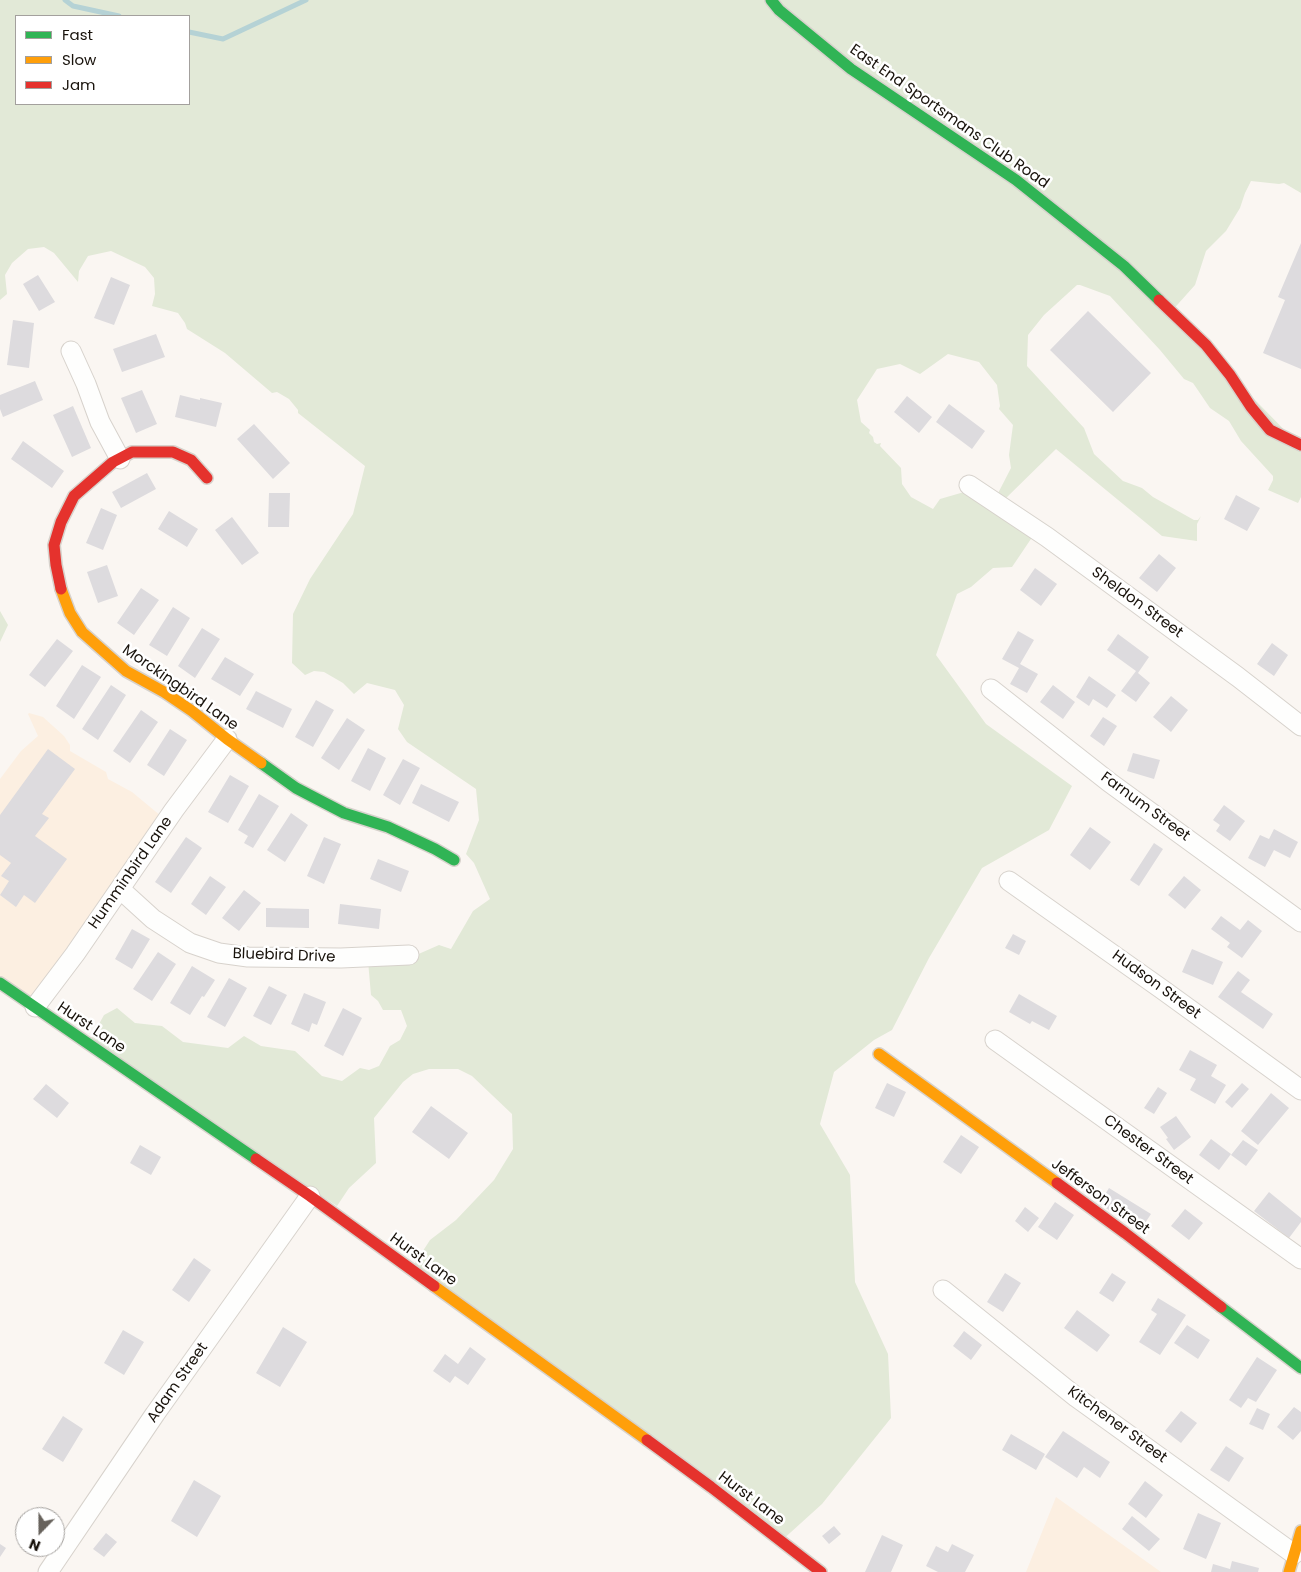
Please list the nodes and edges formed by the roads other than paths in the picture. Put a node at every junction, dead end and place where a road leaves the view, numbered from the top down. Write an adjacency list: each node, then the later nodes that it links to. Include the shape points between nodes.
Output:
1 (771, 0): 3 (street, East End Sportsmans Club Road, via 851,69 1016,180 1124,266 1206,345 1270,430)
2 (71, 351): 4 (street, via 100,422)
3 (1301, 446)
4 (120, 459): 5 (street, Morckingbird Lane, via 132,452 173,452 191,460); 9 (street, Morckingbird Lane, via 92,478 74,496 61,522 54,546 60,586 82,632 126,671 185,706)
5 (207, 478)
6 (969, 485): 8 (street, Sheldon Street, via 1055,543)
7 (991, 689): 13 (street, Farnum Street, via 1109,782)
8 (1301, 726)
9 (227, 739): 10 (street, Morckingbird Lane, via 304,793 344,813 388,827); 12 (street, Humminbird Lane)
10 (454, 860)
11 (1009, 881): 19 (street, Hudson Street)
12 (120, 889): 14 (street, Bluebird Drive, via 153,919 190,943 219,953 341,958); 16 (street, Humminbird Lane)
13 (1301, 922)
14 (408, 955)
15 (0, 983): 16 (street, Hurst Lane)
16 (35, 1008): 20 (street, Hurst Lane)
17 (995, 1040): 21 (street, Chester Street)
18 (879, 1054): 23 (street, Jefferson Street, via 1125,1233)
19 (1301, 1090)
20 (310, 1196): 26 (street, Adam Street, via 155,1414); 27 (street, Hurst Lane, via 711,1487)
21 (1301, 1259)
22 (943, 1290): 25 (street, Kitchener Street)
23 (1301, 1368)
24 (1301, 1531): 25 (street)
25 (1292, 1563)
26 (48, 1572)
27 (822, 1572)

